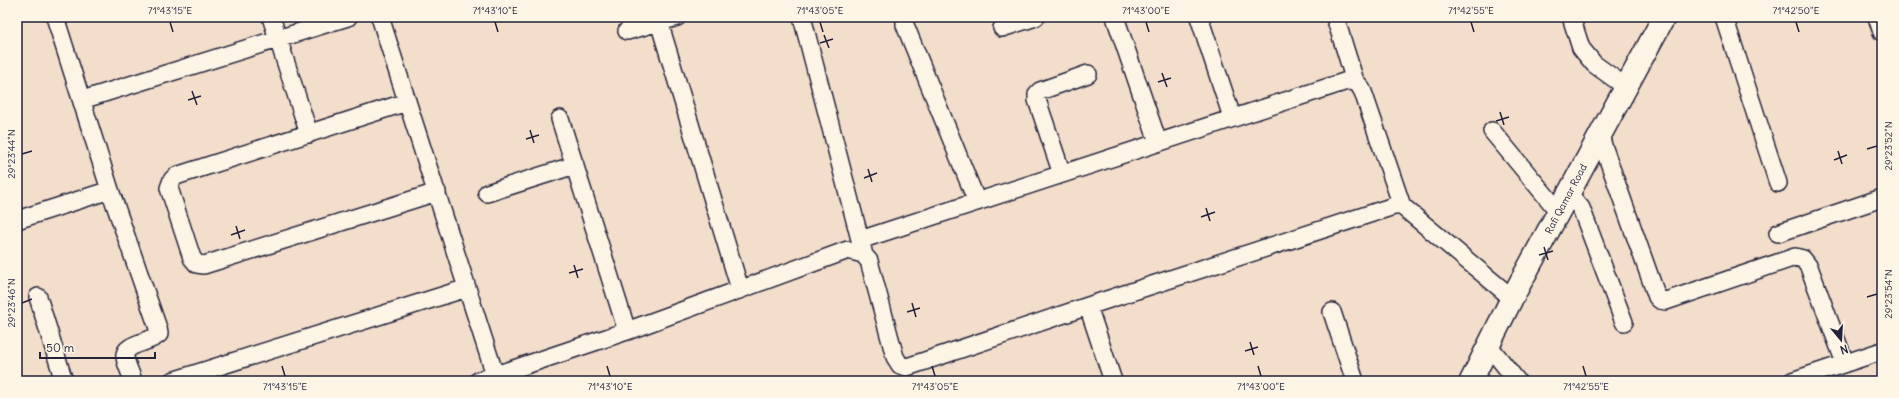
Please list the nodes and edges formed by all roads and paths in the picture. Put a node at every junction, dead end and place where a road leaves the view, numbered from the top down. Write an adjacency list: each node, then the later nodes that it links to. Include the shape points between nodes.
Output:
1 (55, 17): 24 (street)
2 (271, 17): 20 (street)
3 (348, 17): 20 (street)
4 (380, 17): 25 (street)
5 (677, 17): 16 (street)
6 (802, 17): 44 (street)
7 (905, 17): 39 (street, via 905,25)
8 (1036, 17): 17 (street)
9 (1115, 17): 31 (street)
10 (1199, 17): 26 (street)
11 (1335, 17): 22 (street)
12 (1571, 17): 23 (street, via 1581,48 1594,64)
13 (1664, 17): 23 (street, Rafi Qamar Road)
14 (1724, 17): 34 (street)
15 (1877, 17): 19 (street)
16 (659, 22): 18 (street); 46 (street)
17 (1002, 28)
18 (627, 31)
19 (1882, 32)
20 (278, 40): 24 (street); 29 (street)
21 (1088, 74): 33 (street, via 1037,94 1036,100)
22 (1355, 81): 26 (street, via 1340,83); 41 (street, via 1363,92)
23 (1626, 87): 30 (street, Rafi Qamar Road)
24 (82, 100): 35 (street)
25 (407, 102): 29 (street); 36 (street)
26 (1232, 117): 31 (street)
27 (560, 119): 32 (street)
28 (1492, 131): 40 (street)
29 (309, 134): 36 (street, via 176,176 172,180 169,188 192,258 197,264 204,265)
30 (1600, 137): 40 (street, Rafi Qamar Road); 55 (street, via 1660,300 1666,301 1795,257 1803,259 1809,267)
31 (1158, 142): 33 (street)
32 (575, 165): 37 (street); 52 (street)
33 (1062, 174): 39 (street)
34 (1778, 183)
35 (110, 190): 42 (street); 58 (street, via 158,328 158,334 154,339 129,347 125,351)
36 (437, 192): 45 (street)
37 (487, 193)
38 (1882, 198): 43 (street)
39 (977, 202): 44 (street)
40 (1564, 203): 48 (street, Rafi Qamar Road); 51 (street, via 1581,208)
41 (1402, 206): 48 (street); 49 (street, via 1394,206)
42 (17, 220)
43 (1778, 232)
44 (862, 247): 46 (street, via 838,252); 49 (street, via 873,271 895,357 900,365 907,368)
45 (467, 288): 56 (street); 59 (street)
46 (740, 289): 52 (street)
47 (38, 297): 57 (street)
48 (1512, 298): 53 (street, Rafi Qamar Road)
49 (1088, 306): 61 (street)
50 (1332, 312): 62 (street)
51 (1624, 322)
52 (627, 331): 56 (street)
53 (1489, 346): 63 (street, Rafi Qamar Road); 64 (street)
54 (1882, 351): 55 (street)
55 (1845, 364): 65 (street)
56 (495, 375): 60 (street)
57 (64, 381)
58 (133, 381)
59 (172, 381)
60 (478, 381)
61 (1113, 381)
62 (1355, 381)
63 (1470, 381)
64 (1517, 381)
65 (1792, 381)

